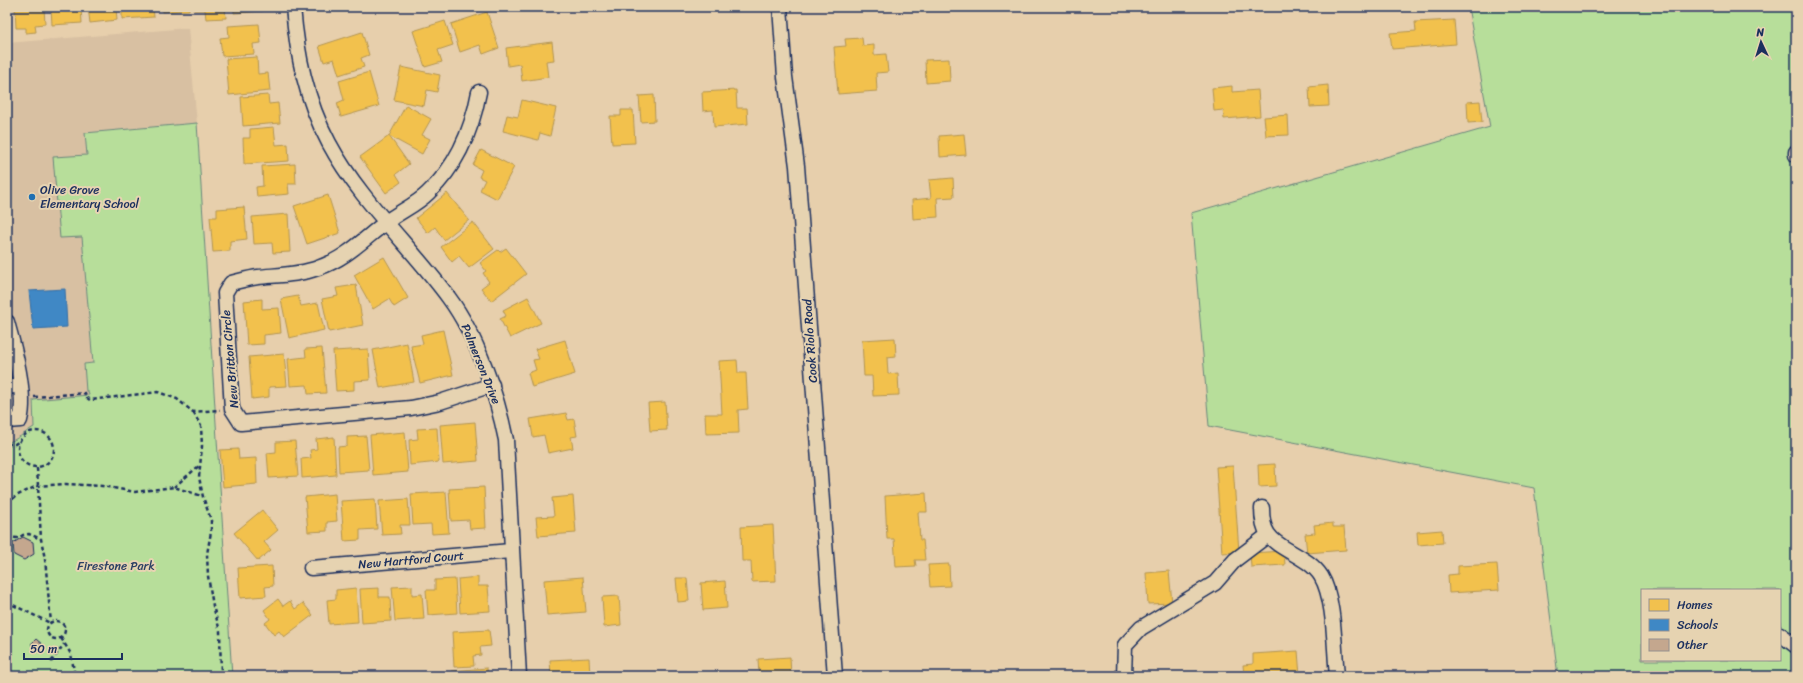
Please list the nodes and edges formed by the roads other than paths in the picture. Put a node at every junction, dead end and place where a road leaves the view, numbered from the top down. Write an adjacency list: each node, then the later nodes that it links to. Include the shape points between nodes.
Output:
1 (293, 7): 4 (street, Palmerson Drive, via 296,45 314,110 329,144)
2 (780, 7): 17 (street, Cook Riolo Road, via 785,77 797,166)
3 (479, 92): 4 (street, New Britton Circle, via 467,135 444,176 427,194)
4 (386, 222): 7 (street, Palmerson Drive, via 450,298 466,323); 7 (street, New Britton Circle, via 354,249 336,261 316,269 231,283 225,293 232,409 241,423 411,408)
5 (7, 322): 6 (street)
6 (10, 347): 8 (street, via 17,363)
7 (492, 386): 12 (street, Palmerson Drive, via 506,440)
8 (16, 390): 9 (street, via 23,410 20,420)
9 (7, 421)
10 (1262, 508): 11 (street)
11 (1268, 535): 18 (street, via 1235,560 1215,583 1141,628 1125,645); 19 (street, via 1308,563 1320,576 1327,591 1331,612)
12 (511, 551): 13 (street, New Hartford Court); 16 (street, Palmerson Drive)
13 (311, 568)
14 (1781, 635): 15 (street)
15 (1796, 646)
16 (519, 676)
17 (835, 676)
18 (1124, 676)
19 (1337, 676)

